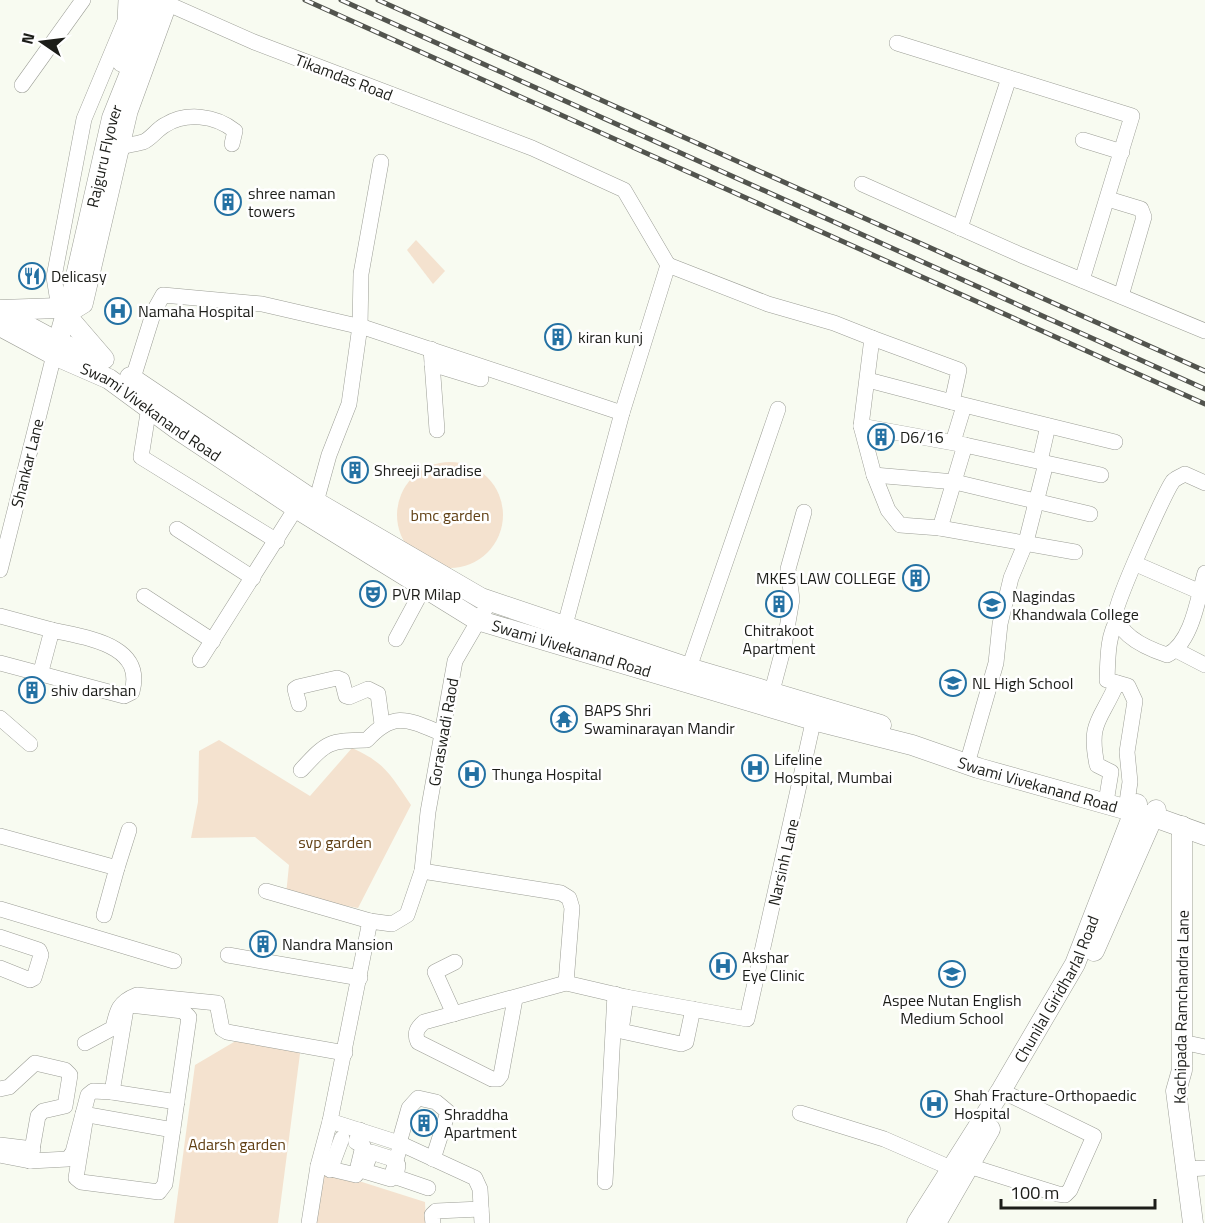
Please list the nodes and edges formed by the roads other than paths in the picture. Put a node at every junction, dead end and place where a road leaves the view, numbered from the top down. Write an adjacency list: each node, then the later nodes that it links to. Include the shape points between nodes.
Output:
1 (83, 0): 7 (street)
2 (126, 0): 21 (street, via 125,21 84,119 54,278)
3 (138, 0): 18 (main road, Rajguru Flyover, via 126,51 94,143)
4 (160, 2): 10 (street); 16 (street, Tikamdas Road, via 532,148 624,190); 18 (main road, Rajguru Flyover, via 112,118)
5 (897, 43): 6 (street)
6 (1009, 78): 11 (street, via 1132,116); 15 (street)
7 (21, 85)
8 (1083, 140): 11 (street)
9 (232, 144): 10 (street, via 235,131 230,127 203,117 182,117 164,125 146,141)
10 (120, 147): 21 (street, via 85,305)
11 (1122, 152): 14 (street)
12 (381, 162): 23 (street, via 362,274)
13 (862, 184): 15 (street)
14 (1108, 199): 17 (street); 19 (street, via 1142,209 1144,217)
15 (960, 228): 17 (street)
16 (668, 265): 25 (street, via 768,304); 34 (street)
17 (1082, 280): 19 (street)
18 (69, 287): 21 (main road, Rajguru Flyover)
19 (1121, 296): 24 (street)
20 (0, 310): 21 (main road); 26 (main road, Swami Vivekanand Road)
21 (63, 312): 26 (main road, Rajguru Flyover); 28 (main road)
22 (0, 326): 26 (main road, Swami Vivekanand Road)
23 (360, 326): 27 (street); 29 (street, via 262,304 163,295 153,310); 45 (street, via 349,404)
24 (1205, 331)
25 (872, 338): 30 (street); 31 (street, via 959,370)
26 (52, 347): 28 (main road, Swami Vivekanand Road); 32 (main road, Swami Vivekanand Road, via 110,379); 52 (street, Shankar Lane); 57 (street, Shankar Lane)
27 (435, 357): 34 (street, via 482,376); 37 (street)
28 (108, 364): 29 (main road, Swami Vivekanand Road)
29 (133, 378): 45 (main road, Swami Vivekanand Road)
30 (867, 380): 31 (street); 35 (street)
31 (958, 404): 36 (street); 39 (street)
32 (149, 407): 47 (main road, Swami Vivekanand Road); 53 (street, via 141,457)
33 (778, 409): 75 (street)
34 (622, 413): 67 (street)
35 (861, 426): 39 (street); 41 (street)
36 (1048, 426): 38 (street); 40 (street)
37 (437, 430)
38 (1115, 442)
39 (959, 443): 40 (street); 43 (street)
40 (1043, 462): 42 (street); 46 (street)
41 (874, 475): 43 (street); 50 (street, via 888,510 900,525)
42 (1101, 475)
43 (955, 482): 46 (street); 50 (street)
44 (1205, 483): 56 (street, via 1185,474 1174,480 1157,510)
45 (316, 502): 63 (main road, Swami Vivekanand Road)
46 (1038, 502): 49 (street); 54 (street)
47 (296, 508): 53 (street); 60 (main road, Swami Vivekanand Road)
48 (804, 512): 78 (street, via 788,569 792,599)
49 (1090, 514)
50 (940, 528): 54 (street)
51 (177, 529): 59 (street)
52 (0, 533)
53 (277, 540): 59 (street)
54 (1026, 542): 55 (street); 85 (street, via 1011,578 996,663)
55 (1075, 552)
56 (1136, 564): 61 (street); 65 (street, via 1123,590 1116,612)
57 (0, 570)
58 (1205, 573): 61 (street)
59 (253, 578): 70 (street)
60 (424, 587): 66 (main road, Swami Vivekanand Road); 69 (street)
61 (1202, 593): 71 (street)
62 (144, 597): 70 (street)
63 (490, 602): 66 (street, Goraswadi Raod); 67 (main road, Swami Vivekanand Road)
64 (0, 616): 68 (street)
65 (1118, 619): 71 (street, via 1121,627 1147,649 1167,655); 77 (street, via 1108,650 1107,680)
66 (477, 620): 80 (main road, Swami Vivekanand Road); 83 (street, Goraswadi Raod, via 455,661)
67 (565, 625): 75 (main road, Swami Vivekanand Road)
68 (52, 630): 76 (street); 76 (street, via 120,650 129,658 135,684 132,693 124,696)
69 (396, 639)
70 (213, 640): 72 (street)
71 (1176, 650): 74 (street)
72 (200, 660)
73 (0, 663): 76 (street)
74 (1205, 665)
75 (689, 668): 78 (main road, Swami Vivekanand Road)
76 (40, 675)
77 (1117, 683): 87 (street, via 1095,723 1092,741 1097,765 1112,772); 88 (street, via 1128,686 1135,701 1127,752)
78 (772, 691): 80 (main road, Swami Vivekanand Road)
79 (299, 704): 82 (street, via 295,689 337,678 342,680 346,696 368,689 378,694)
80 (815, 712): 85 (main road, Swami Vivekanand Road, via 912,745); 110 (street, Narsinh Lane, via 747,1019)
81 (0, 718): 84 (street)
82 (382, 724): 83 (street, via 397,720); 86 (street, via 367,740 336,741 323,746)
83 (443, 734): 96 (street, Goraswadi Raod, via 428,812)
84 (30, 744)
85 (969, 759): 87 (main road, Swami Vivekanand Road); 88 (main road, Swami Vivekanand Road)
86 (301, 770)
87 (1107, 796): 88 (main road, Swami Vivekanand Road)
88 (1133, 806): 89 (main road, Swami Vivekanand Road); 135 (main road, Chunilal Giridharlal Road, via 1075,964 1002,1089)
89 (1155, 814): 90 (main road, Swami Vivekanand Road); 91 (main road, Swami Vivekanand Road); 118 (main road, Chunilal Giridharlal Road, via 1085,970)
90 (1205, 825)
91 (1182, 826): 93 (main road, Swami Vivekanand Road); 113 (main road, Kachipada Ramchandra Lane)
92 (129, 830): 95 (street)
93 (1205, 835)
94 (0, 836): 95 (street)
95 (117, 868): 99 (street)
96 (422, 872): 100 (street, Goraswadi Raod, via 407,915 392,924); 107 (street, via 561,893 569,898 572,908)
97 (266, 891): 100 (street, Goraswadi Raod)
98 (0, 909): 103 (street)
99 (104, 915)
100 (370, 921): 106 (street)
101 (0, 937): 105 (street, via 39,950 41,955 30,980)
102 (228, 955): 106 (street)
103 (174, 961)
104 (455, 962): 111 (street, via 435,972)
105 (0, 968)
106 (360, 978): 115 (street)
107 (566, 983): 108 (street); 109 (street)
108 (620, 996): 110 (street); 110 (street, via 621,1032 681,1044 686,1042); 136 (street)
109 (515, 999): 111 (street); 111 (street, via 498,1079 418,1042 417,1028 424,1022)
110 (693, 1009)
111 (454, 1014)
112 (85, 1042): 115 (street, via 112,1028 118,1006 137,995 217,1003 222,1029 227,1032)
113 (1182, 1042): 114 (street); 134 (main road, Kachipada Ramchandra Lane, via 1182,1070 1176,1091)
114 (1205, 1047)
115 (345, 1053): 122 (street)
116 (0, 1089): 131 (street, via 16,1082 35,1063 65,1070 70,1075 65,1106 38,1116)
117 (112, 1092): 119 (street); 119 (street, via 126,1009 130,1005 183,1011 189,1017); 121 (street, via 93,1091)
118 (1010, 1095): 135 (main road, Chunilal Giridharlal Road); 135 (street, via 1094,1136 1070,1190 1065,1195 1058,1194)
119 (177, 1102): 123 (street)
120 (800, 1113): 135 (street, via 884,1139)
121 (83, 1114): 123 (street); 123 (street, via 76,1178 81,1182 159,1192 165,1184); 131 (street, via 73,1152 66,1162)
122 (330, 1121): 125 (street); 133 (street)
123 (173, 1130)
124 (378, 1136): 125 (street); 126 (street); 128 (street)
125 (352, 1138): 133 (street); 133 (street, via 363,1146 356,1175)
126 (401, 1142): 129 (street); 129 (street, via 409,1108 422,1098 436,1102 448,1112); 132 (street); 137 (street, via 396,1177)
127 (0, 1145): 131 (street)
128 (374, 1153): 132 (street); 132 (street, via 369,1153 364,1171 388,1180)
129 (434, 1153): 138 (street, via 475,1178)
130 (0, 1155): 131 (street)
131 (32, 1155)
132 (396, 1160)
133 (324, 1168): 139 (street)
134 (1196, 1169): 143 (main road, Kachipada Ramchandra Lane)
135 (961, 1170): 141 (main road, Chunilal Giridharlal Road); 142 (main road, Chunilal Giridharlal Road)
136 (605, 1182)
137 (428, 1188)
138 (482, 1216): 140 (street, via 436,1211)
139 (309, 1223)
140 (433, 1223)
141 (917, 1223)
142 (936, 1223)
143 (1192, 1223)

